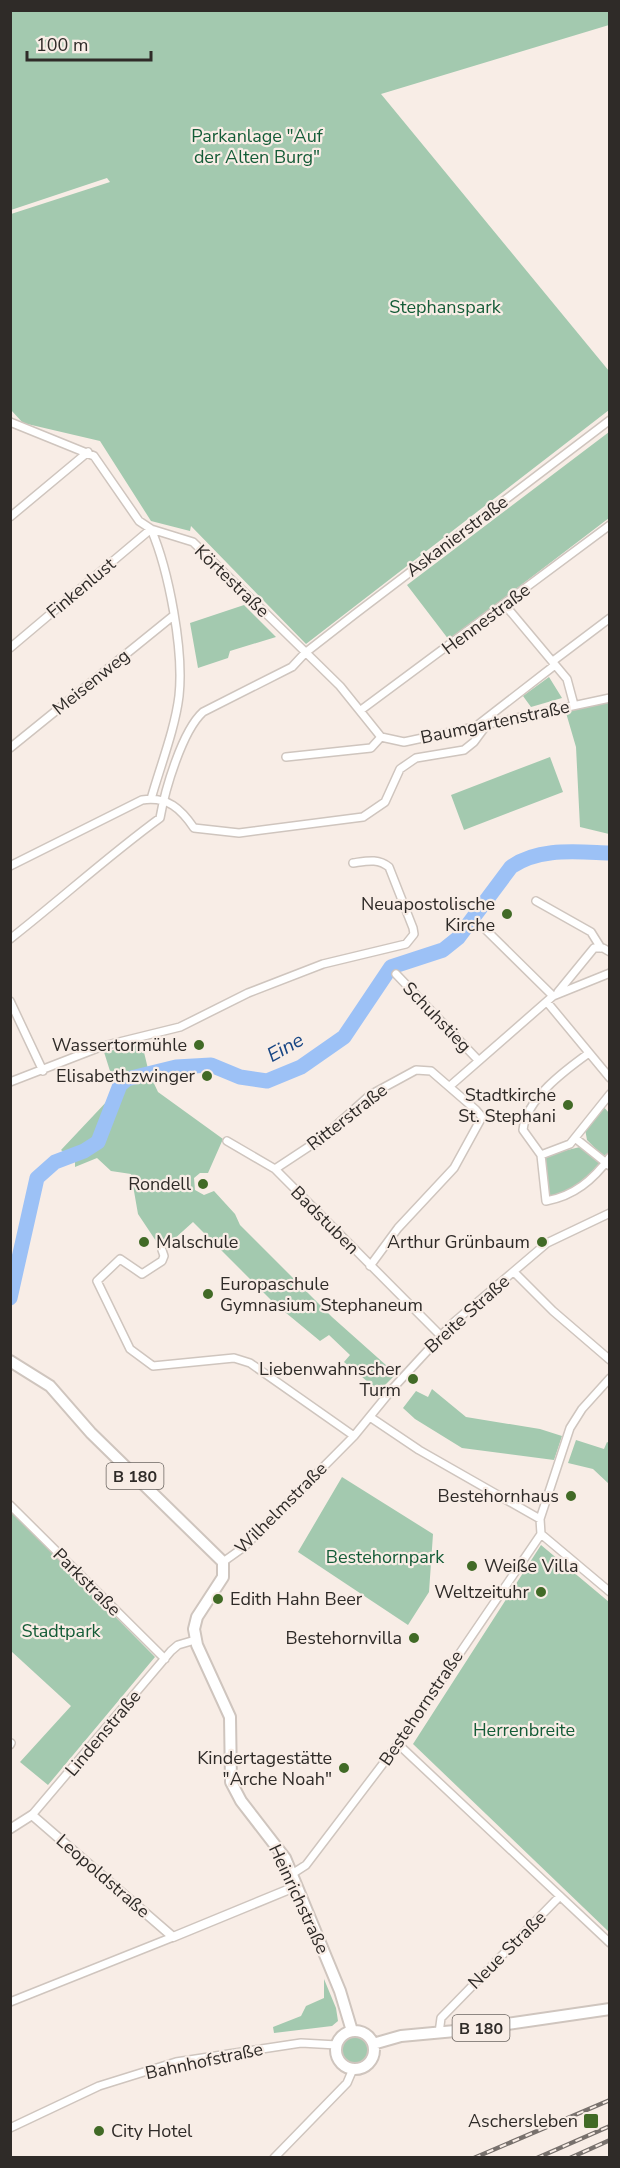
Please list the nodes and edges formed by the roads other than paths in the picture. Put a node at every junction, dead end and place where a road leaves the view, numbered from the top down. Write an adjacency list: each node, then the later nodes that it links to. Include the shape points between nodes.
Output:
1 (609, 420): 11 (street, Askanierstraße)
2 (10, 423): 3 (street, Körtestraße)
3 (88, 452): 4 (street); 6 (street, Körtestraße, via 100,463 139,521)
4 (10, 517)
5 (609, 525): 7 (street, Hennestraße)
6 (152, 529): 8 (street); 10 (street, Finkenlust); 11 (street, Körtestraße, via 193,542)
7 (506, 605): 12 (street); 15 (street, Hennestraße)
8 (173, 616): 19 (street, Meisenweg); 21 (street, via 179,696)
9 (609, 618): 12 (street)
10 (10, 648)
11 (305, 653): 15 (street, Körtestraße); 22 (street, via 292,667 223,700 195,719)
12 (554, 663): 14 (street, via 567,679); 17 (street)
13 (609, 698): 14 (street, Baumgartenstraße)
14 (574, 705): 16 (street, Baumgartenstraße)
15 (361, 710): 18 (street, Körtestraße)
16 (488, 723): 17 (street, Baumgartenstraße); 22 (street, via 464,750 416,758 400,769 385,802 363,817 239,833 194,828 181,809)
17 (479, 724): 18 (street, Baumgartenstraße, via 404,741)
18 (381, 737): 20 (street, via 371,748)
19 (10, 748)
20 (286, 757)
21 (151, 799): 22 (street); 24 (street)
22 (163, 800): 27 (street, via 159,818)
23 (353, 863): 37 (street, via 373,860 388,867 414,934 406,944 323,964 159,1034 103,1046)
24 (10, 866)
25 (536, 901): 28 (street, via 591,932)
26 (485, 928): 32 (street)
27 (10, 939)
28 (601, 948): 29 (street); 32 (street, via 594,948)
29 (609, 952)
30 (609, 973): 32 (street)
31 (396, 974): 36 (street, Schuhstieg)
32 (554, 995): 34 (street)
33 (10, 1001): 37 (street)
34 (547, 1002): 35 (street); 36 (street)
35 (589, 1053): 38 (street); 46 (street, via 539,1097 524,1121 523,1130)
36 (478, 1060): 40 (street)
37 (43, 1071): 39 (street)
38 (609, 1078)
39 (10, 1082)
40 (450, 1086): 48 (street, Ritterstraße, via 422,1069 370,1095 322,1138); 51 (street, via 482,1117 454,1168 404,1220)
41 (609, 1094): 42 (street)
42 (604, 1101): 43 (street); 44 (street)
43 (609, 1108)
44 (575, 1138): 46 (street, via 570,1144); 47 (street)
45 (227, 1141): 48 (street, Badstuben)
46 (541, 1155): 47 (street, via 546,1201 573,1192)
47 (608, 1162)
48 (275, 1169): 51 (street, Badstuben)
49 (609, 1213): 52 (street, Breite Straße, via 554,1238)
50 (162, 1250): 59 (street, via 162,1261 142,1274 120,1260 97,1281 130,1349 153,1366 240,1359 274,1378)
51 (370, 1266): 53 (street, Badstuben)
52 (514, 1272): 53 (street, Breite Straße); 54 (street)
53 (440, 1335): 57 (street, Breite Straße)
54 (609, 1360)
55 (10, 1361): 63 (main road, B 180, via 50,1386 92,1433)
56 (609, 1378): 61 (street, via 570,1428)
57 (394, 1387): 58 (street, Wilhelmstraße)
58 (370, 1417): 59 (street, Wilhelmstraße); 61 (street, via 418,1450)
59 (354, 1436): 63 (street, Wilhelmstraße, via 244,1547)
60 (10, 1505): 66 (street, Parkstraße)
61 (540, 1519): 62 (street)
62 (541, 1534): 64 (street); 67 (street, Bestehornstraße)
63 (224, 1562): 65 (main road, Wilhelmstraße, via 223,1577 195,1622)
64 (609, 1592)
65 (195, 1640): 66 (street, Lindenstraße, via 178,1645); 70 (main road, Heinrichstraße, via 230,1717 231,1782 241,1801 279,1847)
66 (165, 1659): 68 (street, Lindenstraße)
67 (398, 1744): 70 (street, Bestehornstraße, via 306,1865); 72 (street)
68 (32, 1815): 69 (street, Lindenstraße); 73 (street, Leopoldstraße)
69 (10, 1829)
70 (292, 1874): 71 (main road, Heinrichstraße)
71 (297, 1886): 73 (street); 77 (main road, Heinrichstraße, via 340,1990)
72 (560, 1896): 74 (street); 78 (street, Neue Straße, via 441,2018)
73 (173, 1937): 75 (street)
74 (609, 1943)
75 (10, 2002)
76 (609, 2009): 78 (main road, B 180)
77 (352, 2031): 79 (main road, via 365,2034); 80 (main road)
78 (439, 2033): 79 (main road, B 180, via 401,2036)
79 (373, 2044): 81 (main road, via 370,2061)
80 (336, 2045): 81 (main road, via 339,2061); 82 (street, Bahnhofstraße, via 301,2043 176,2062 99,2086)
81 (353, 2069): 83 (street, via 347,2083)
82 (10, 2128)
83 (274, 2157)

